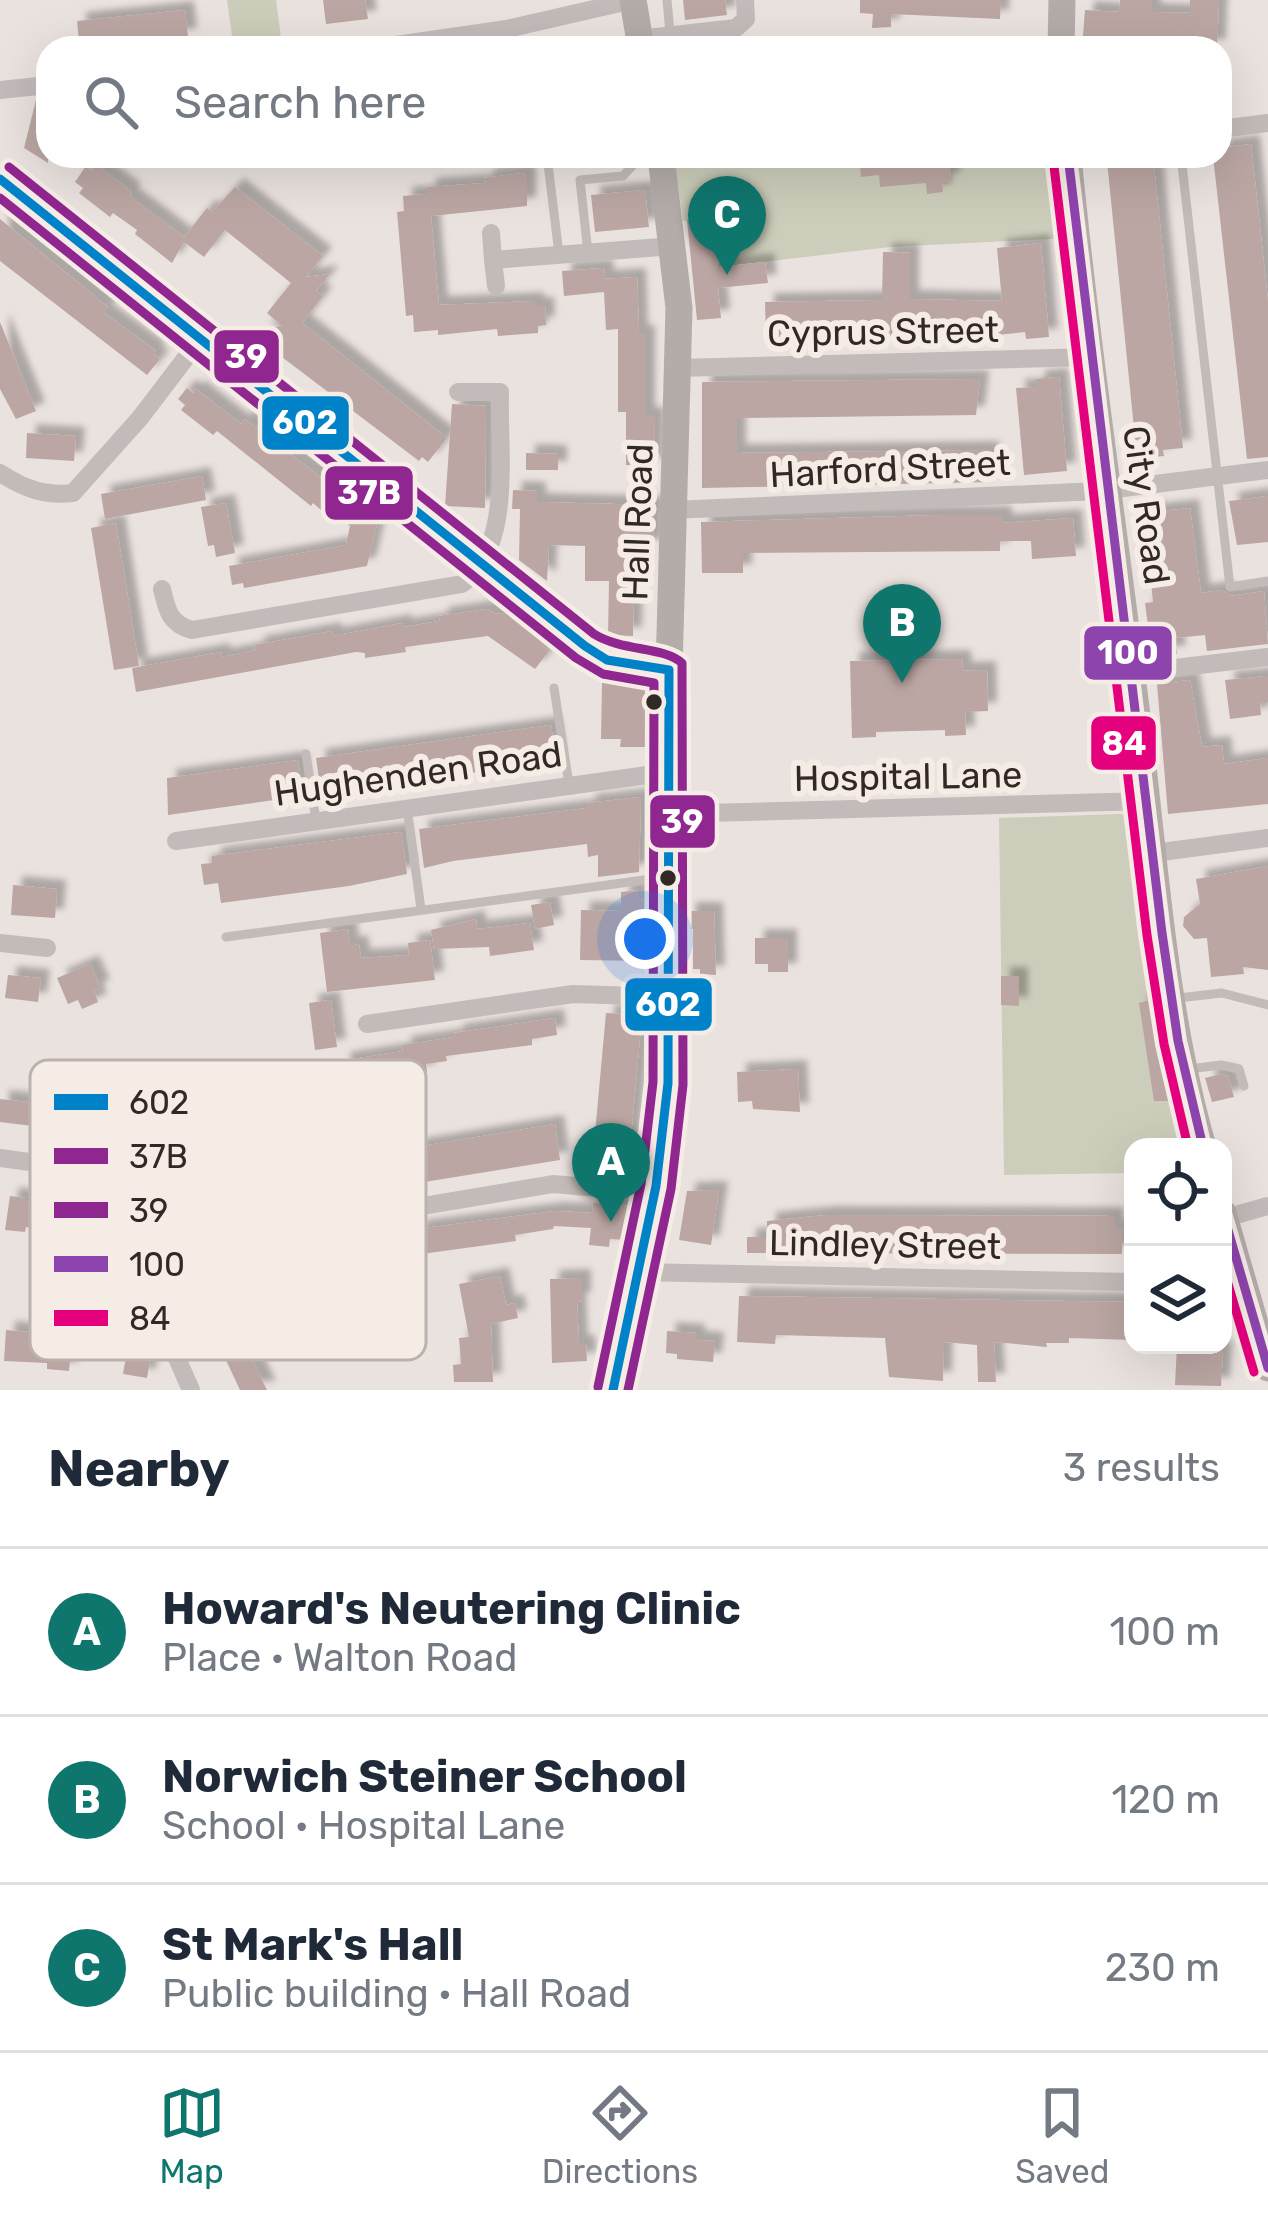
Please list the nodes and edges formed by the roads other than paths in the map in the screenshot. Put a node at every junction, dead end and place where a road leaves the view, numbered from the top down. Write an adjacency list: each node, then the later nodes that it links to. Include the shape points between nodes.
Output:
1 (633, 0): 6 (street); 7 (street)
2 (667, 0): 5 (lane)
3 (745, 0): 5 (street, via 746,19 736,28)
4 (1062, 0): 9 (street)
5 (670, 33): 8 (street)
6 (458, 36)
7 (639, 36)
8 (661, 36)
9 (1060, 36)
10 (36, 86): 11 (street)
11 (0, 90)
12 (1268, 124): 13 (street)
13 (1232, 128)
14 (548, 168): 23 (lane)
15 (630, 168): 22 (lane, via 623,176 580,180)
16 (663, 168): 21 (street, Hall Road)
17 (1069, 168): 27 (street, City Road)
18 (1182, 168): 32 (lane)
19 (0, 178): 26 (street)
20 (491, 232): 24 (street)
21 (674, 246): 22 (street); 28 (street, Hall Road)
22 (588, 253): 23 (street)
23 (559, 254): 24 (street)
24 (494, 260): 25 (street)
25 (496, 286)
26 (201, 338): 31 (street, via 74,494 50,495); 35 (street)
27 (1090, 357): 28 (street, Cyprus Street); 33 (street, City Road)
28 (679, 368): 34 (street, Hall Road)
29 (458, 392): 35 (street, via 500,392 498,515)
30 (1268, 470): 32 (street, Harford Street)
31 (0, 473)
32 (1217, 476): 33 (street, Harford Street); 36 (lane, via 1229,587)
33 (1110, 489): 34 (street, Harford Street); 40 (street, City Road)
34 (672, 510): 39 (street, Hall Road)
35 (482, 564): 37 (street, via 451,588 192,630 169,616); 39 (street, via 607,659)
36 (1268, 580)
37 (162, 589)
38 (1268, 657): 40 (street)
39 (669, 670): 43 (street, Hall Road)
40 (1132, 673): 45 (street, City Road)
41 (554, 688): 44 (lane)
42 (306, 754): 48 (lane)
43 (669, 772): 44 (street, Hughenden Road); 47 (street, Hall Road)
44 (569, 784): 46 (street, Hughenden Road)
45 (1148, 801): 47 (street, Hospital Lane); 51 (street, City Road)
46 (407, 808): 48 (street, Hughenden Road); 53 (lane)
47 (669, 814): 52 (street, Hall Road)
48 (316, 820): 50 (street, Hughenden Road)
49 (1268, 838): 51 (street)
50 (176, 842)
51 (1154, 854): 58 (street, City Road)
52 (669, 876): 53 (lane); 57 (street, Hall Road)
53 (421, 909): 54 (lane)
54 (226, 938)
55 (0, 943): 56 (street)
56 (47, 948)
57 (670, 997): 60 (street, via 573,994); 66 (street, Hall Road)
58 (1172, 998): 59 (lane, via 1222,993); 61 (street, City Road)
59 (1268, 1005)
60 (368, 1024)
61 (1184, 1070): 62 (lane, via 1239,1069); 63 (street, City Road)
62 (1244, 1086)
63 (1201, 1138)
64 (0, 1158): 65 (street)
65 (30, 1162)
66 (654, 1193): 67 (street, via 553,1184); 71 (street, Hall Road)
67 (426, 1205)
68 (1268, 1206): 69 (street)
69 (1232, 1214)
70 (1228, 1246): 72 (street)
71 (636, 1272): 73 (street, Lindley Street); 77 (street, Hall Road)
72 (1233, 1280): 75 (street)
73 (1124, 1282)
74 (178, 1360): 76 (street)
75 (1268, 1368)
76 (191, 1390)
77 (614, 1390)

